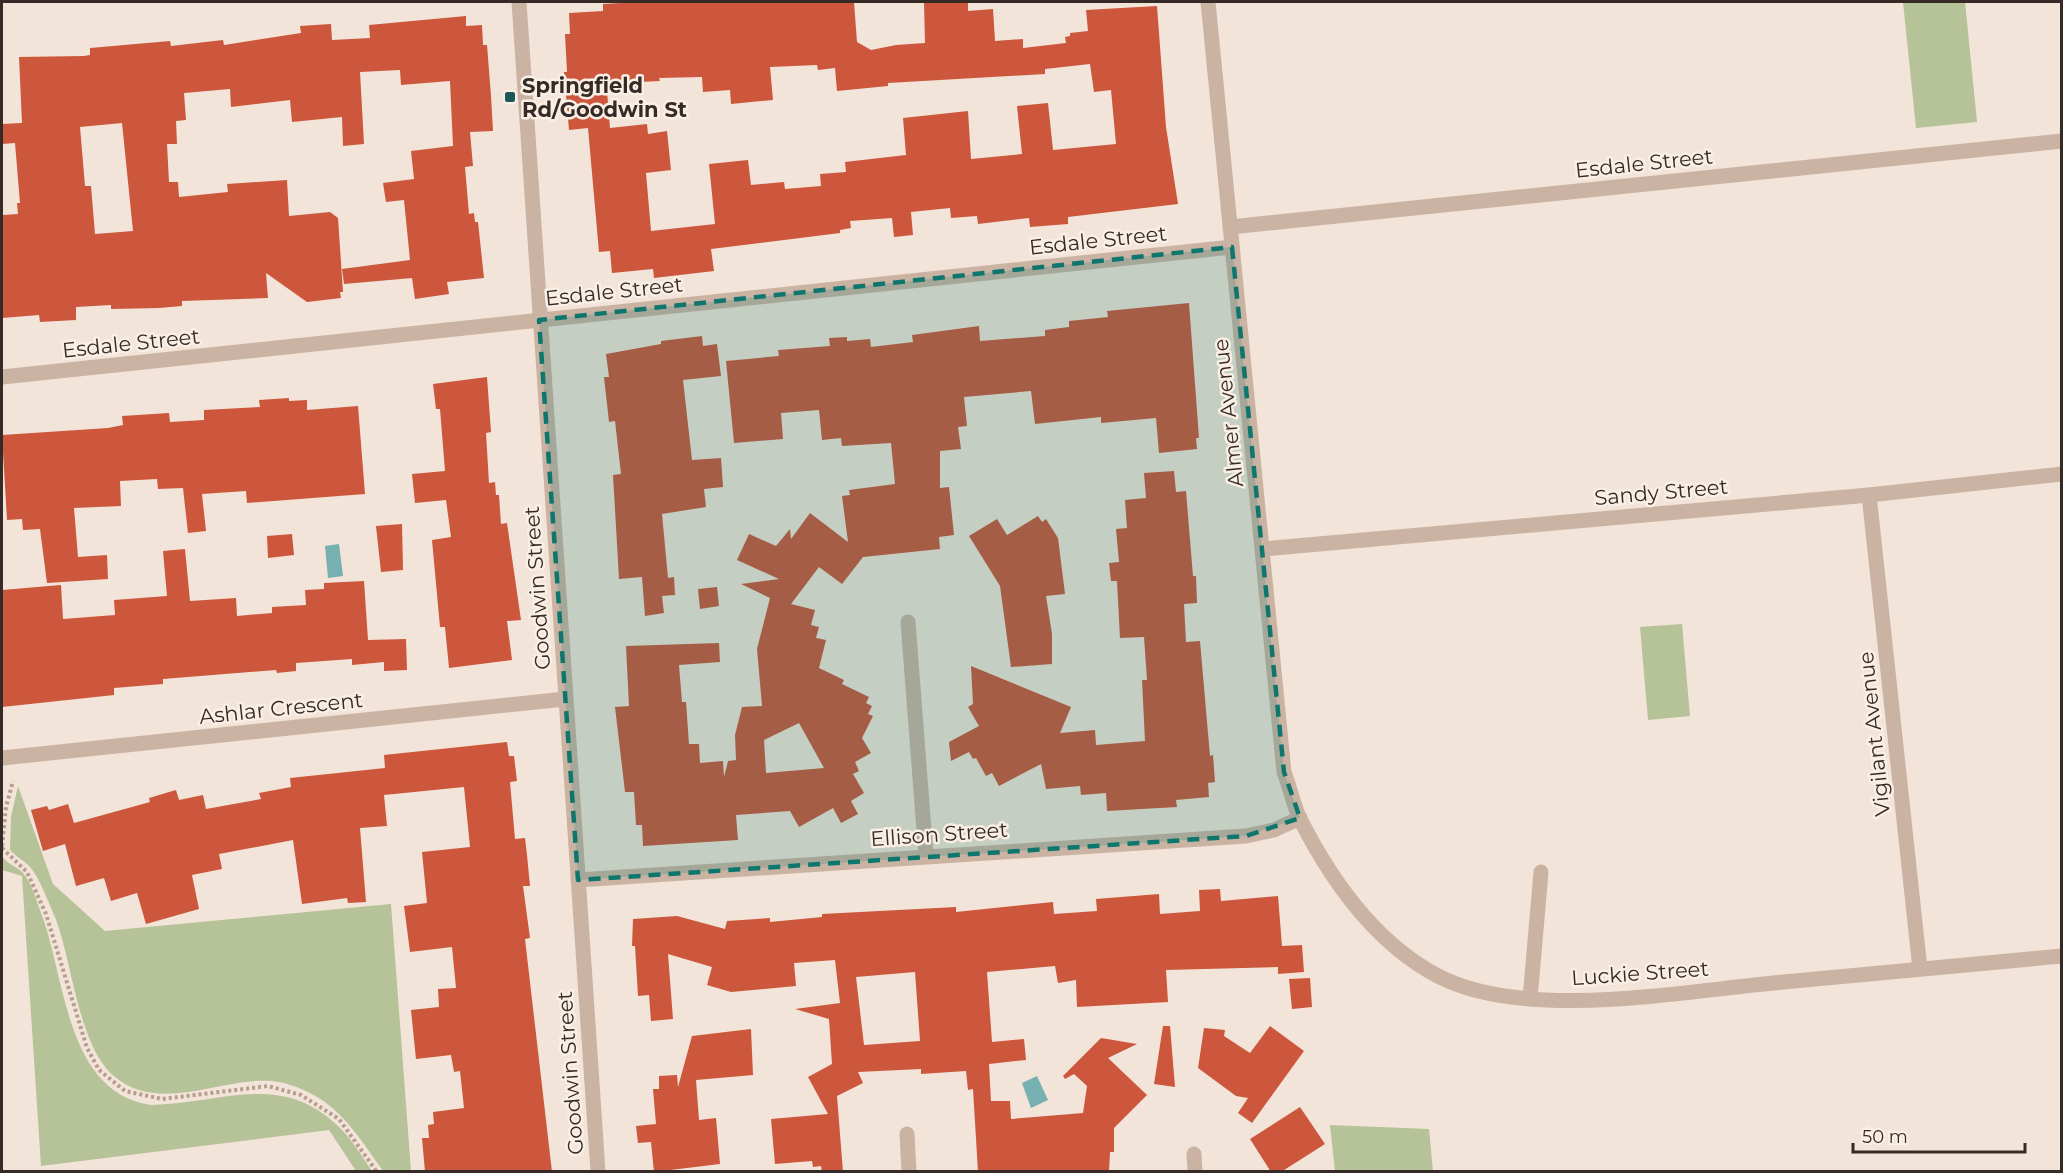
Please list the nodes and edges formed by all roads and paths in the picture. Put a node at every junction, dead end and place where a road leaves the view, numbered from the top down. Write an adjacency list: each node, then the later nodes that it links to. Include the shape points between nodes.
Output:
1 (519, 2): 6 (street, Goodwin Street)
2 (1208, 2): 4 (street, Almer Avenue)
3 (2061, 141): 4 (street, Esdale Street)
4 (1230, 227): 5 (street, Almer Avenue)
5 (1232, 247): 6 (street, Esdale Street); 10 (street, Almer Avenue)
6 (540, 320): 7 (street, Esdale Street); 12 (street, Goodwin Street)
7 (2, 377)
8 (2061, 474): 9 (street, Sandy Street)
9 (1869, 495): 10 (street, Sandy Street); 21 (street, Vigilant Avenue)
10 (1263, 549): 15 (street, Almer Avenue, via 1284,772)
11 (908, 622): 17 (street)
12 (565, 699): 13 (street, Ashlar Crescent); 19 (street, Goodwin Street)
13 (2, 759)
14 (13, 781): 16 (path)
15 (1300, 818): 17 (street, Ellison Street, via 1274,830 1246,836); 22 (street, Luckie Street, via 1361,915 1387,942 1439,977 1487,992)
16 (2, 847): 25 (path, via 27,872 46,914 87,1048 99,1070 125,1091 162,1099 268,1086 301,1095 339,1119)
17 (926, 856): 19 (street, Ellison Street)
18 (1541, 872): 22 (street)
19 (578, 880): 26 (street, Goodwin Street)
20 (2061, 956): 21 (street, Luckie Street)
21 (1920, 969): 22 (street, Luckie Street, via 1628,998)
22 (1530, 999)
23 (907, 1134): 27 (street)
24 (1194, 1154): 28 (street)
25 (377, 1172)
26 (598, 1172)
27 (909, 1172)
28 (1195, 1172)

